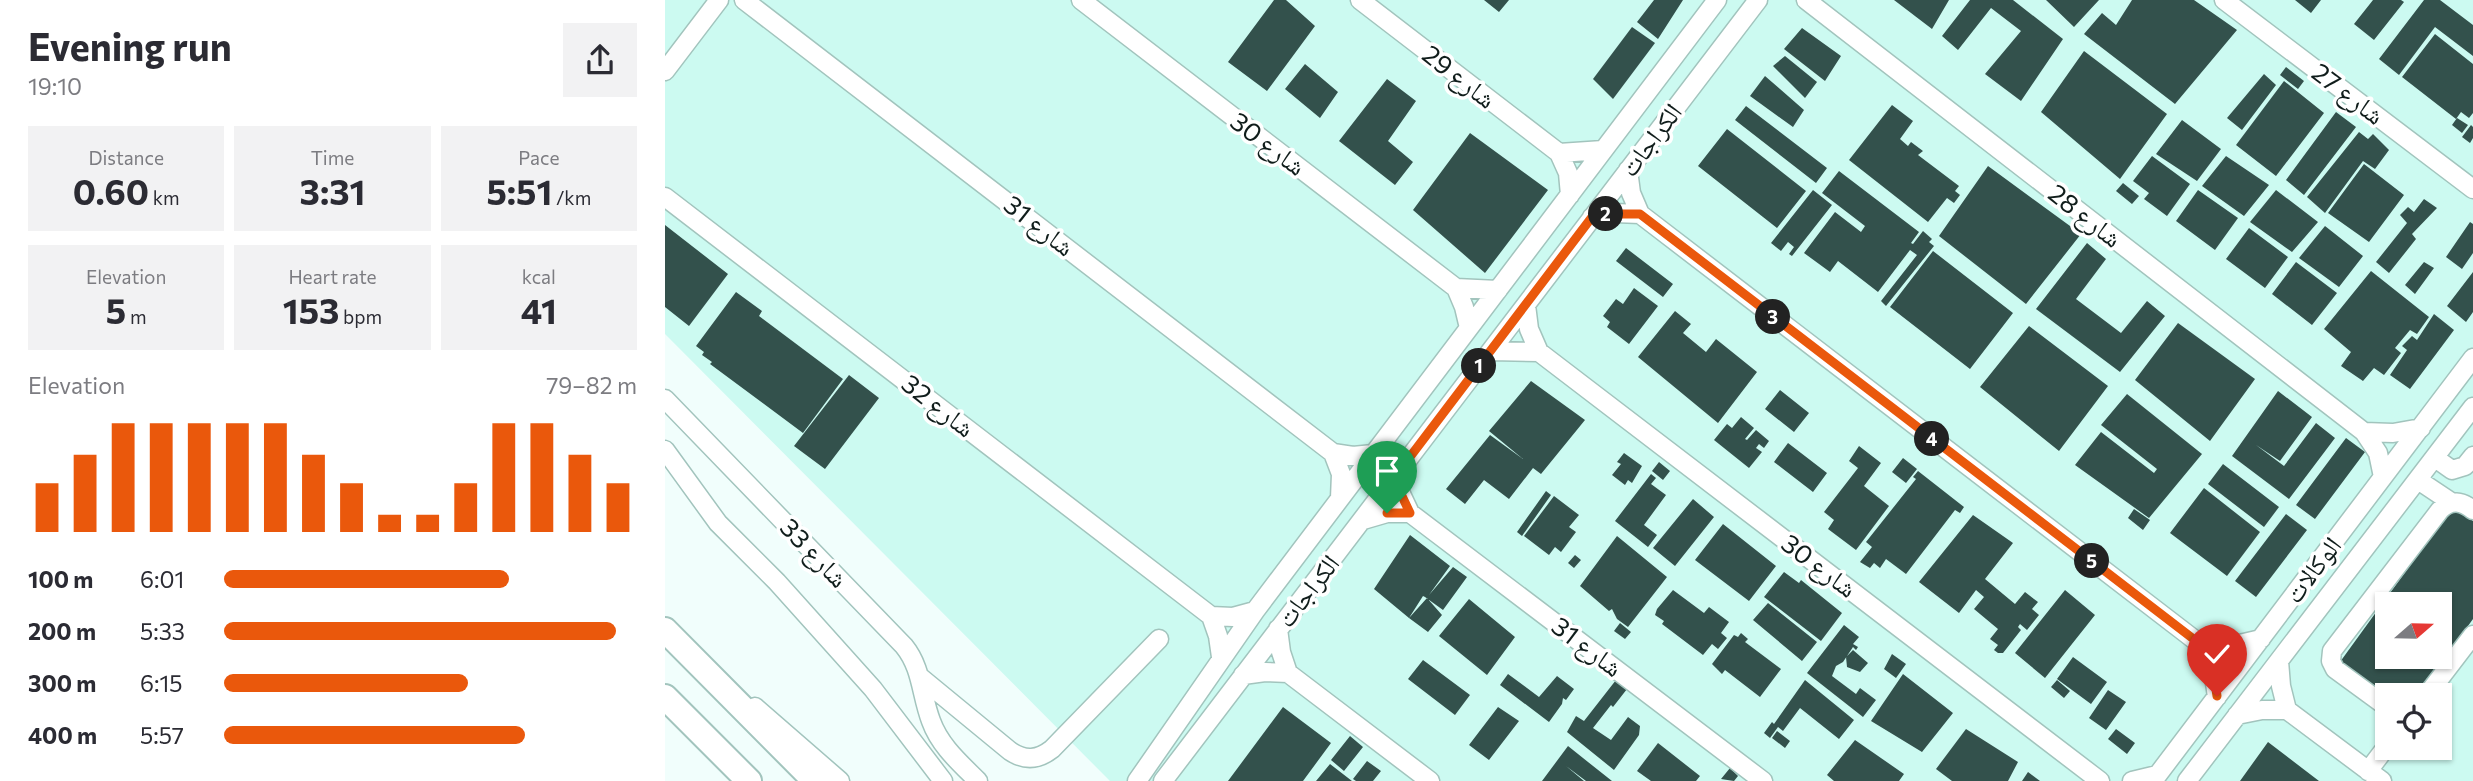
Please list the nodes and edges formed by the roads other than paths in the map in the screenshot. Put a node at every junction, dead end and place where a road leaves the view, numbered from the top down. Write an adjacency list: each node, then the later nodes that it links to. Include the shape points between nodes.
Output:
1 (719, 0): 9 (street)
2 (744, 0): 30 (street, شارع 31)
3 (1081, 0): 18 (street, شارع 30)
4 (1360, 0): 11 (street, شارع 29)
5 (1717, 0): 10 (street, الكراجات)
6 (1806, 0): 28 (street, شارع 28)
7 (2224, 0): 13 (street, شارع 27)
8 (1760, 2): 12 (street, الكراجات)
9 (665, 71)
10 (1603, 150): 11 (street); 14 (street, الكراجات)
11 (1559, 153): 14 (street, via 1568,173)
12 (1628, 170): 16 (street); 17 (street, الكراجات)
13 (2473, 189)
14 (1570, 195): 19 (street, الكراجات)
15 (665, 197): 43 (street, شارع 32)
16 (1640, 214): 17 (street); 49 (street)
17 (1592, 217): 20 (street, الكراجات)
18 (1456, 288): 19 (street); 21 (street)
19 (1497, 290): 21 (street, الكراجات)
20 (1526, 305): 22 (street, الكراجات); 23 (street, via 1529,329)
21 (1469, 328): 31 (street, الكراجات)
22 (1491, 351): 23 (street); 34 (street, الكراجات)
23 (1539, 352): 74 (street, شارع 30)
24 (2473, 358): 27 (street, الوكالات)
25 (665, 399): 55 (street, شارع 33, via 904,646)
26 (2473, 407): 33 (street, الوكالات)
27 (2421, 428): 28 (street); 35 (street, الوكالات)
28 (2364, 432): 35 (street, شارع 28, via 2378,453)
29 (665, 450): 68 (street, via 717,523 873,689)
30 (1333, 453): 31 (street); 37 (street, via 1341,474)
31 (1373, 454): 37 (street, الكراجات)
32 (2473, 456): 33 (street, via 2465,466 2452,470)
33 (2435, 458): 36 (street, الوكالات)
34 (1397, 474): 40 (street); 41 (street, الكراجات)
35 (2383, 477): 48 (street, الوكالات)
36 (2418, 480): 38 (street); 51 (street, الوكالات)
37 (1340, 498): 42 (street, الكراجات)
38 (2451, 502): 39 (street); 59 (street, via 2440,510 2332,651 2336,669)
39 (2473, 510)
40 (1410, 513): 41 (street); 73 (street, شارع 31)
41 (1363, 520): 44 (street, الكراجات)
42 (1255, 611): 43 (street); 50 (street, الكراجات)
43 (1211, 616): 50 (street)
44 (1278, 629): 53 (street); 54 (street, الكراجات)
45 (665, 630): 52 (highway)
46 (2473, 635): 56 (street)
47 (1159, 639): 55 (street, via 1052,749 1036,758 1010,751)
48 (2261, 639): 49 (street, via 2231,646); 57 (street, الوكالات)
49 (2200, 644): 57 (street, via 2213,669)
50 (1221, 657): 70 (street, الكراجات)
51 (2279, 661): 60 (street); 61 (street, الوكالات)
52 (697, 662): 66 (highway); 67 (street, via 766,715)
53 (1288, 673): 54 (street); 72 (street)
54 (1243, 675): 62 (street, الكراجات)
55 (920, 677): 69 (street, شارع 33, via 932,724 943,744)
56 (2436, 683)
57 (2217, 696): 64 (street, الوكالات)
58 (665, 697): 65 (highway)
59 (2375, 698)
60 (2287, 710): 61 (street); 63 (street)
61 (2237, 715): 77 (street, الوكالات)
62 (1173, 773): 71 (street, الكراجات)
63 (2375, 776)
64 (2155, 778): 76 (street)
65 (749, 781)
66 (815, 781)
67 (839, 781)
68 (943, 781)
69 (978, 781)
70 (1137, 781)
71 (1163, 781)
72 (1430, 781)
73 (1763, 781)
74 (2099, 781): 75 (street, شارع 30)
75 (2108, 781)
76 (2132, 781)
77 (2187, 781)

